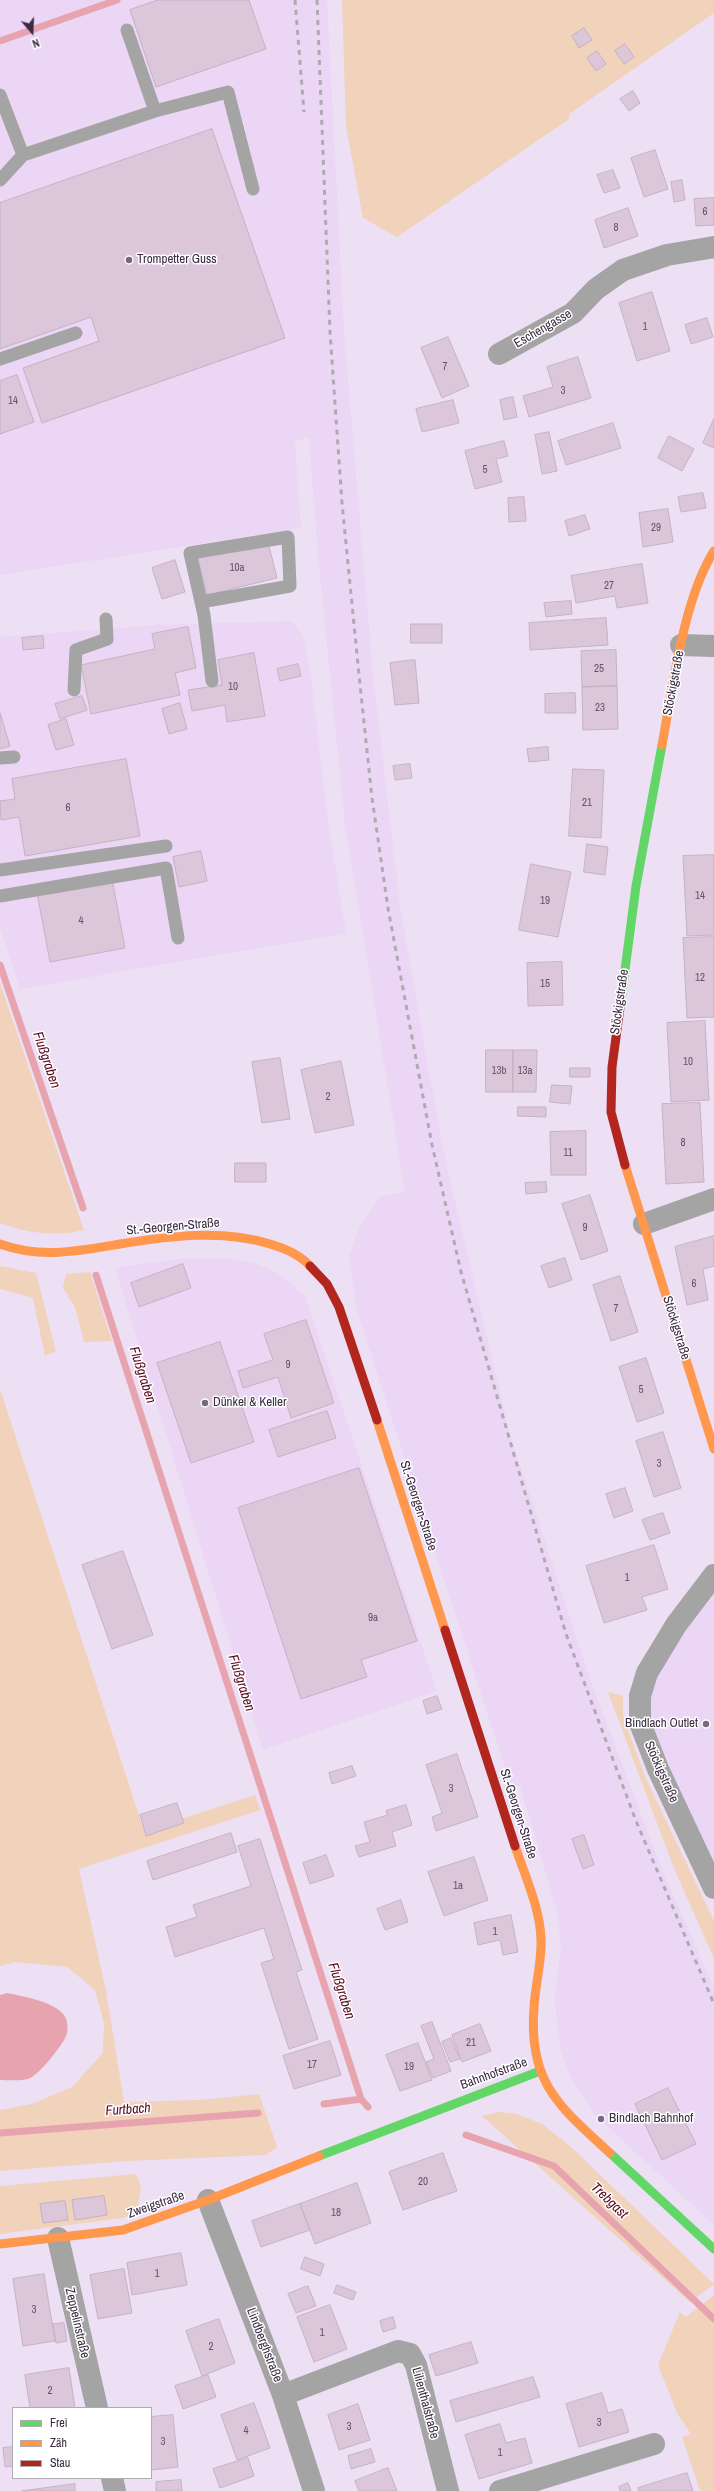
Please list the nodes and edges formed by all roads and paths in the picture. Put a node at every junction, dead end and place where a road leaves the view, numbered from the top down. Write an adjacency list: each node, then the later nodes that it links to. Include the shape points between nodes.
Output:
1 (127, 30): 3 (lane)
2 (0, 95): 4 (lane)
3 (155, 111): 4 (lane); 6 (lane, via 228,92)
4 (23, 155): 5 (lane)
5 (0, 180)
6 (253, 189)
7 (714, 247): 9 (street, Eschengasse, via 667,255 623,270 596,289 573,313)
8 (76, 333): 10 (lane)
9 (499, 354)
10 (0, 359)
11 (714, 551): 14 (street, Stöckigstraße, via 702,570)
12 (201, 602): 12 (lane, via 190,553 288,537 290,586); 16 (lane)
13 (106, 619): 17 (lane, via 107,639 76,650)
14 (681, 645): 15 (street); 25 (street, Stöckigstraße, via 636,886 612,1067 611,1112)
15 (714, 646)
16 (212, 681)
17 (74, 690)
18 (14, 756): 19 (lane)
19 (0, 758)
20 (166, 846): 21 (lane)
21 (0, 870)
22 (0, 896): 23 (lane, via 166,868)
23 (178, 938)
24 (714, 1200): 25 (street)
25 (644, 1224): 27 (street, Stöckigstraße)
26 (0, 1244): 30 (street, St.-Georgen-Straße, via 32,1252 75,1252 139,1241 234,1236 280,1246 300,1258 327,1284 339,1307 354,1348 538,1916 541,1940 533,2004 532,2043)
27 (714, 1449)
28 (714, 1575): 29 (street, Stöckigstraße, via 676,1625 647,1673 640,1696 640,1723 658,1769)
29 (714, 1888)
30 (540, 2072): 31 (street, Bahnhofstraße, via 481,2092); 35 (street, Bahnhofstraße, via 555,2098 586,2133)
31 (313, 2159): 32 (street, Zweigstraße)
32 (208, 2200): 33 (street, Zweigstraße, via 123,2230); 36 (street, Lindberghstraße)
33 (58, 2238): 34 (street, Zweigstraße); 37 (street, Zeppelinstraße)
34 (0, 2244)
35 (714, 2249)
36 (283, 2395): 41 (street, Lindberghstraße); 42 (street, Lilienthalstraße, via 398,2351 410,2354 416,2365)
37 (97, 2407)
38 (654, 2444): 43 (street)
39 (112, 2479): 40 (street)
40 (115, 2491)
41 (314, 2491)
42 (448, 2491)
43 (500, 2491)

